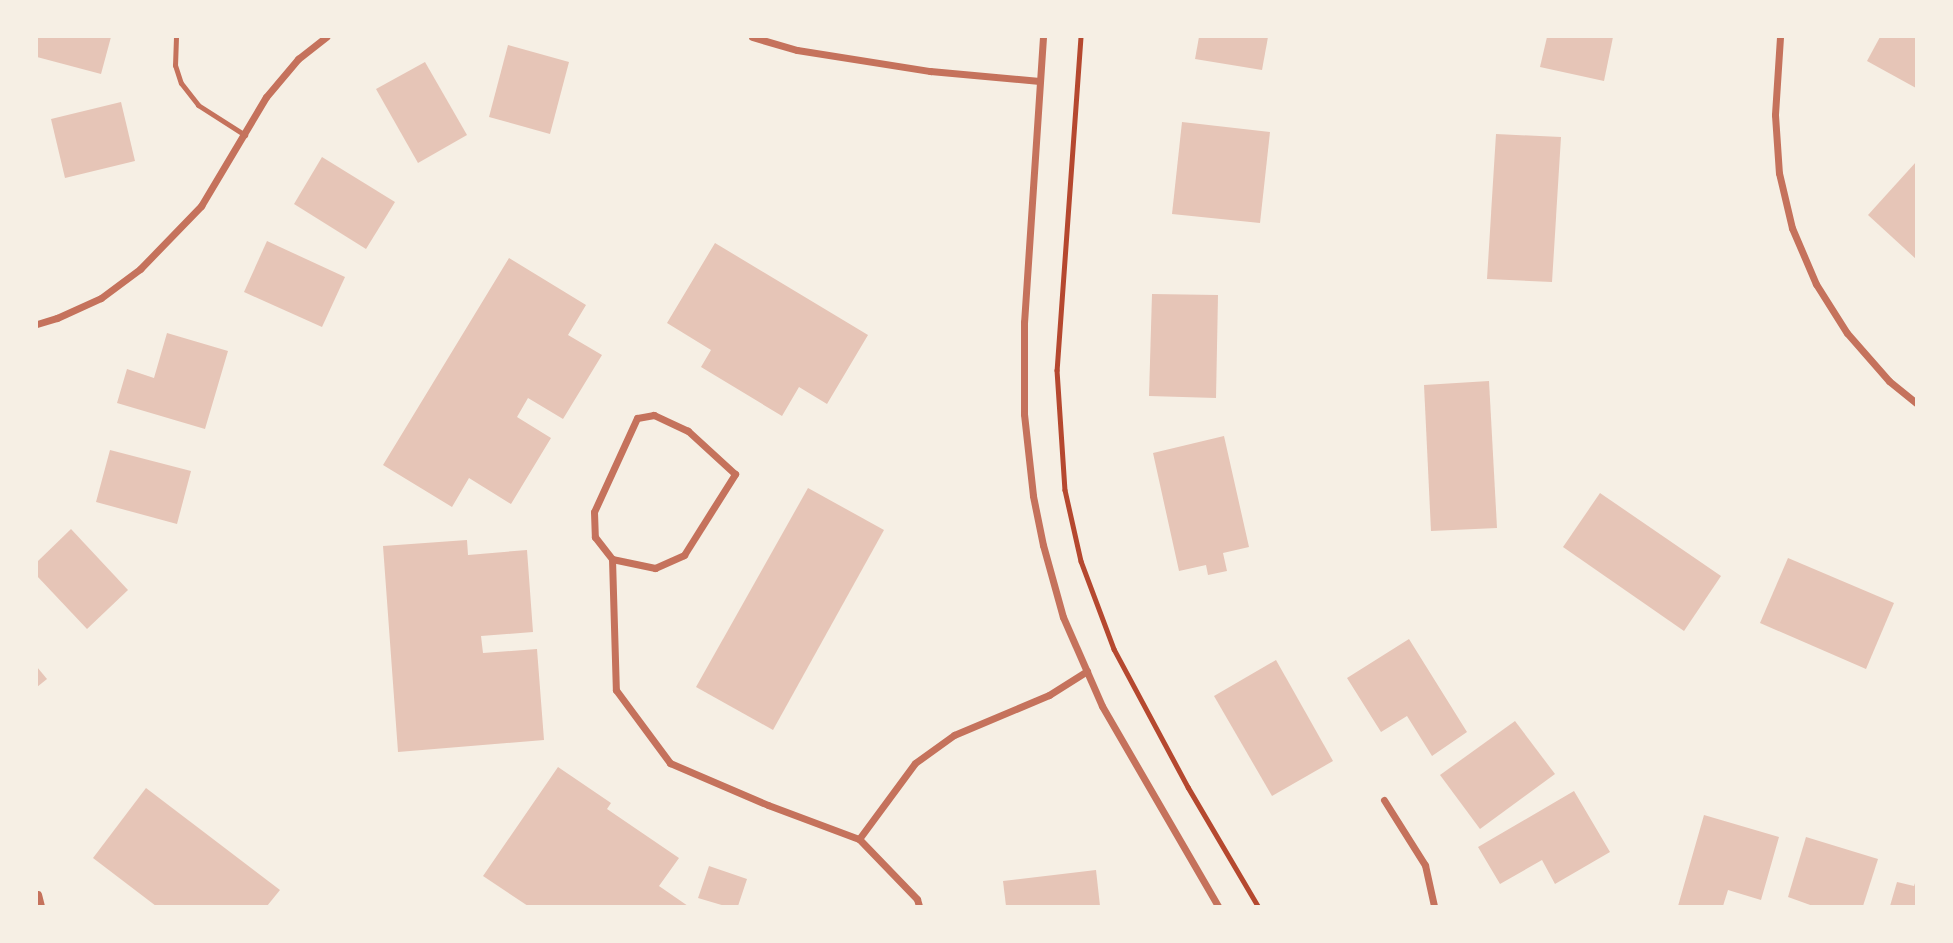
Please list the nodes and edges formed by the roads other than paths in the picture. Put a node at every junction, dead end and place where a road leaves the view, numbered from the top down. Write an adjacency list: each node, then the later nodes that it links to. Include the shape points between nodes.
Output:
1 (177, 37): 7 (lane, via 175,65 181,83 198,105)
2 (326, 37): 7 (street, via 265,97)
3 (752, 37): 6 (street, via 797,50 930,71)
4 (1043, 37): 6 (street)
5 (1780, 37): 9 (street, via 1776,127 1779,173 1792,228 1815,284 1847,333 1889,381)
6 (1040, 81): 11 (street, via 1024,322 1024,414 1043,545 1063,617)
7 (245, 135): 8 (street, via 201,206 140,269 101,298)
8 (37, 324)
9 (1916, 402)
10 (612, 559): 10 (street, via 595,537 594,512 637,418 654,415 688,431 735,474 684,555 655,568); 13 (street, via 616,690 670,764)
11 (1087, 671): 13 (street, via 1049,695 954,734 915,763); 17 (street, via 1102,706)
12 (1384, 800): 18 (street, via 1424,865)
13 (859, 839): 16 (street)
14 (38, 894): 15 (street)
15 (41, 906)
16 (919, 906)
17 (1218, 906)
18 (1434, 906)

